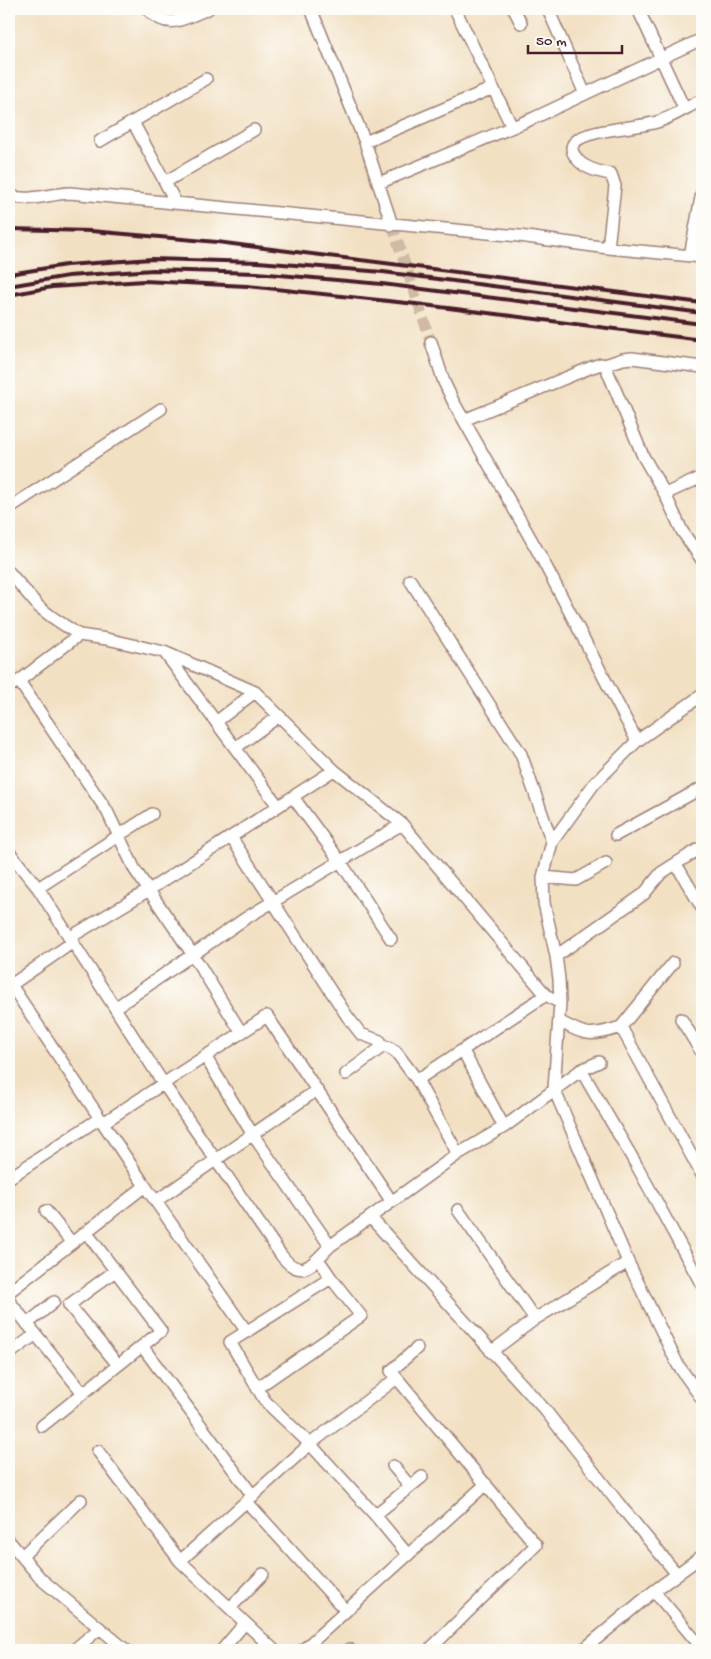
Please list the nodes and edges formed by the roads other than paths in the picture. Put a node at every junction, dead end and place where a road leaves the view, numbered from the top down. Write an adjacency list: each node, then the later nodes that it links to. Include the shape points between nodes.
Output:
1 (148, 9): 2 (street, via 163,21 172,22)
2 (208, 9)
3 (455, 9): 12 (street)
4 (514, 9): 8 (street)
5 (548, 9): 13 (street)
6 (638, 9): 10 (street)
7 (314, 10): 20 (street)
8 (521, 23)
9 (702, 39): 10 (street)
10 (661, 59): 13 (street); 15 (street)
11 (206, 79): 16 (street)
12 (493, 88): 17 (street); 20 (street)
13 (585, 94): 17 (street)
14 (702, 100): 15 (street)
15 (684, 108): 27 (street, via 665,119 587,135 574,142 572,154 580,163 597,172 611,174 615,186)
16 (133, 122): 19 (street); 21 (street)
17 (512, 127): 22 (street)
18 (254, 130): 21 (street)
19 (100, 141)
20 (366, 142): 22 (street)
21 (165, 182): 25 (street)
22 (379, 182): 26 (street)
23 (702, 192): 28 (street)
24 (9, 196): 25 (street, via 32,200 70,193)
25 (176, 203): 26 (street)
26 (392, 224): 27 (street)
27 (608, 248): 28 (street)
28 (690, 256): 29 (street)
29 (702, 257)
30 (431, 342): 34 (street, via 444,382)
31 (605, 365): 32 (street, via 632,358); 34 (street, via 592,367); 36 (street, via 643,456)
32 (702, 367)
33 (162, 409): 37 (street)
34 (464, 420): 48 (street, via 541,557)
35 (702, 478): 36 (street)
36 (665, 494): 38 (street, via 682,531)
37 (9, 508)
38 (702, 560)
39 (9, 572): 41 (street, via 39,607)
40 (410, 580): 59 (street, via 520,754)
41 (79, 635): 42 (street); 43 (street)
42 (164, 652): 44 (street); 47 (street)
43 (14, 683): 58 (street, via 107,811)
44 (255, 692): 46 (street); 47 (street)
45 (702, 695): 48 (street)
46 (278, 716): 49 (street); 50 (street)
47 (216, 722): 49 (street)
48 (637, 741): 59 (street, via 594,784)
49 (235, 748): 53 (street)
50 (334, 770): 52 (street); 55 (street)
51 (702, 788): 56 (street)
52 (293, 797): 53 (street); 62 (street)
53 (278, 806): 57 (street)
54 (152, 814): 58 (street)
55 (402, 824): 62 (street); 76 (street)
56 (616, 835)
57 (231, 836): 67 (street); 68 (street)
58 (118, 837): 66 (street); 67 (street)
59 (552, 842): 65 (street)
60 (702, 847): 64 (street)
61 (9, 852): 66 (street)
62 (340, 861): 68 (street); 70 (street)
63 (606, 864): 65 (street, via 576,880)
64 (676, 864): 69 (street); 73 (street, via 661,873 644,894)
65 (543, 877): 73 (street, via 544,903)
66 (38, 888): 71 (street)
67 (149, 890): 71 (street); 72 (street)
68 (273, 902): 72 (street); 83 (street, via 347,1016 361,1034 380,1041)
69 (702, 908)
70 (391, 939)
71 (71, 940): 75 (street); 78 (street)
72 (193, 954): 78 (street); 82 (street)
73 (556, 956): 77 (street)
74 (673, 963): 81 (street)
75 (11, 990): 94 (street)
76 (546, 994): 77 (street); 84 (street)
77 (560, 1003): 80 (street)
78 (115, 1008): 91 (street)
79 (681, 1018): 85 (street)
80 (558, 1021): 81 (street, via 587,1033 598,1034); 92 (street)
81 (621, 1027): 99 (street)
82 (241, 1032): 86 (street); 93 (street, via 267,1016)
83 (382, 1047): 89 (street); 90 (street, via 396,1052)
84 (463, 1051): 90 (street); 95 (street)
85 (702, 1053)
86 (205, 1056): 91 (street); 96 (street)
87 (599, 1062): 88 (street)
88 (581, 1070): 92 (street); 114 (street)
89 (346, 1074)
90 (417, 1080): 97 (street)
91 (164, 1083): 94 (street); 98 (street)
92 (554, 1089): 95 (street); 111 (street)
93 (317, 1090): 96 (street); 103 (street)
94 (101, 1121): 100 (street); 101 (street)
95 (504, 1127): 97 (street)
96 (253, 1135): 98 (street); 109 (street)
97 (458, 1154): 103 (street)
98 (217, 1160): 102 (street); 110 (street, via 289,1266 304,1270)
99 (702, 1175)
100 (9, 1178)
101 (145, 1186): 102 (street); 107 (street)
102 (156, 1201): 120 (street)
103 (392, 1202): 106 (street)
104 (458, 1210): 118 (street)
105 (46, 1211): 108 (street)
106 (371, 1218): 109 (street); 124 (street)
107 (86, 1232): 108 (street); 112 (street)
108 (72, 1243): 115 (street)
109 (330, 1246): 110 (street)
110 (318, 1259): 113 (street)
111 (628, 1262): 118 (street); 130 (street, via 678,1365)
112 (115, 1271): 122 (street, via 161,1331); 126 (street, via 69,1305)
113 (331, 1278): 120 (street); 128 (street, via 361,1316)
114 (702, 1285)
115 (9, 1292)
116 (9, 1301): 119 (street)
117 (54, 1302): 119 (street)
118 (535, 1319): 124 (street)
119 (27, 1324): 121 (street)
120 (247, 1332): 128 (street, via 230,1342)
121 (36, 1334): 125 (street); 129 (street)
122 (142, 1346): 126 (street); 138 (street)
123 (416, 1348): 127 (street, via 391,1370)
124 (491, 1352): 147 (street, via 544,1410)
125 (9, 1354)
126 (118, 1365): 129 (street)
127 (397, 1378): 132 (street); 136 (street)
128 (257, 1388): 132 (street)
129 (83, 1393): 131 (street)
130 (702, 1399)
131 (42, 1426)
132 (310, 1444): 138 (street); 140 (street)
133 (98, 1451): 145 (street)
134 (393, 1466): 137 (street)
135 (422, 1477): 137 (street)
136 (486, 1484): 142 (street); 160 (street, via 536,1545)
137 (410, 1486): 140 (street)
138 (250, 1499): 145 (street); 150 (street)
139 (81, 1500): 143 (street)
140 (375, 1515): 142 (street)
141 (9, 1541): 143 (street)
142 (408, 1554): 150 (street)
143 (22, 1556): 152 (street, via 41,1578)
144 (702, 1556): 147 (street)
145 (180, 1561): 149 (street)
146 (263, 1574): 149 (street)
147 (676, 1574): 148 (street)
148 (654, 1591): 153 (street); 154 (street)
149 (230, 1608): 151 (street)
150 (346, 1611): 159 (street)
151 (246, 1623): 157 (street); 158 (street)
152 (100, 1628): 155 (street); 156 (street)
153 (596, 1646): 161 (street)
154 (702, 1648)
155 (120, 1649)
156 (74, 1650)
157 (222, 1650)
158 (274, 1650)
159 (303, 1650)
160 (429, 1650)
161 (583, 1650)

